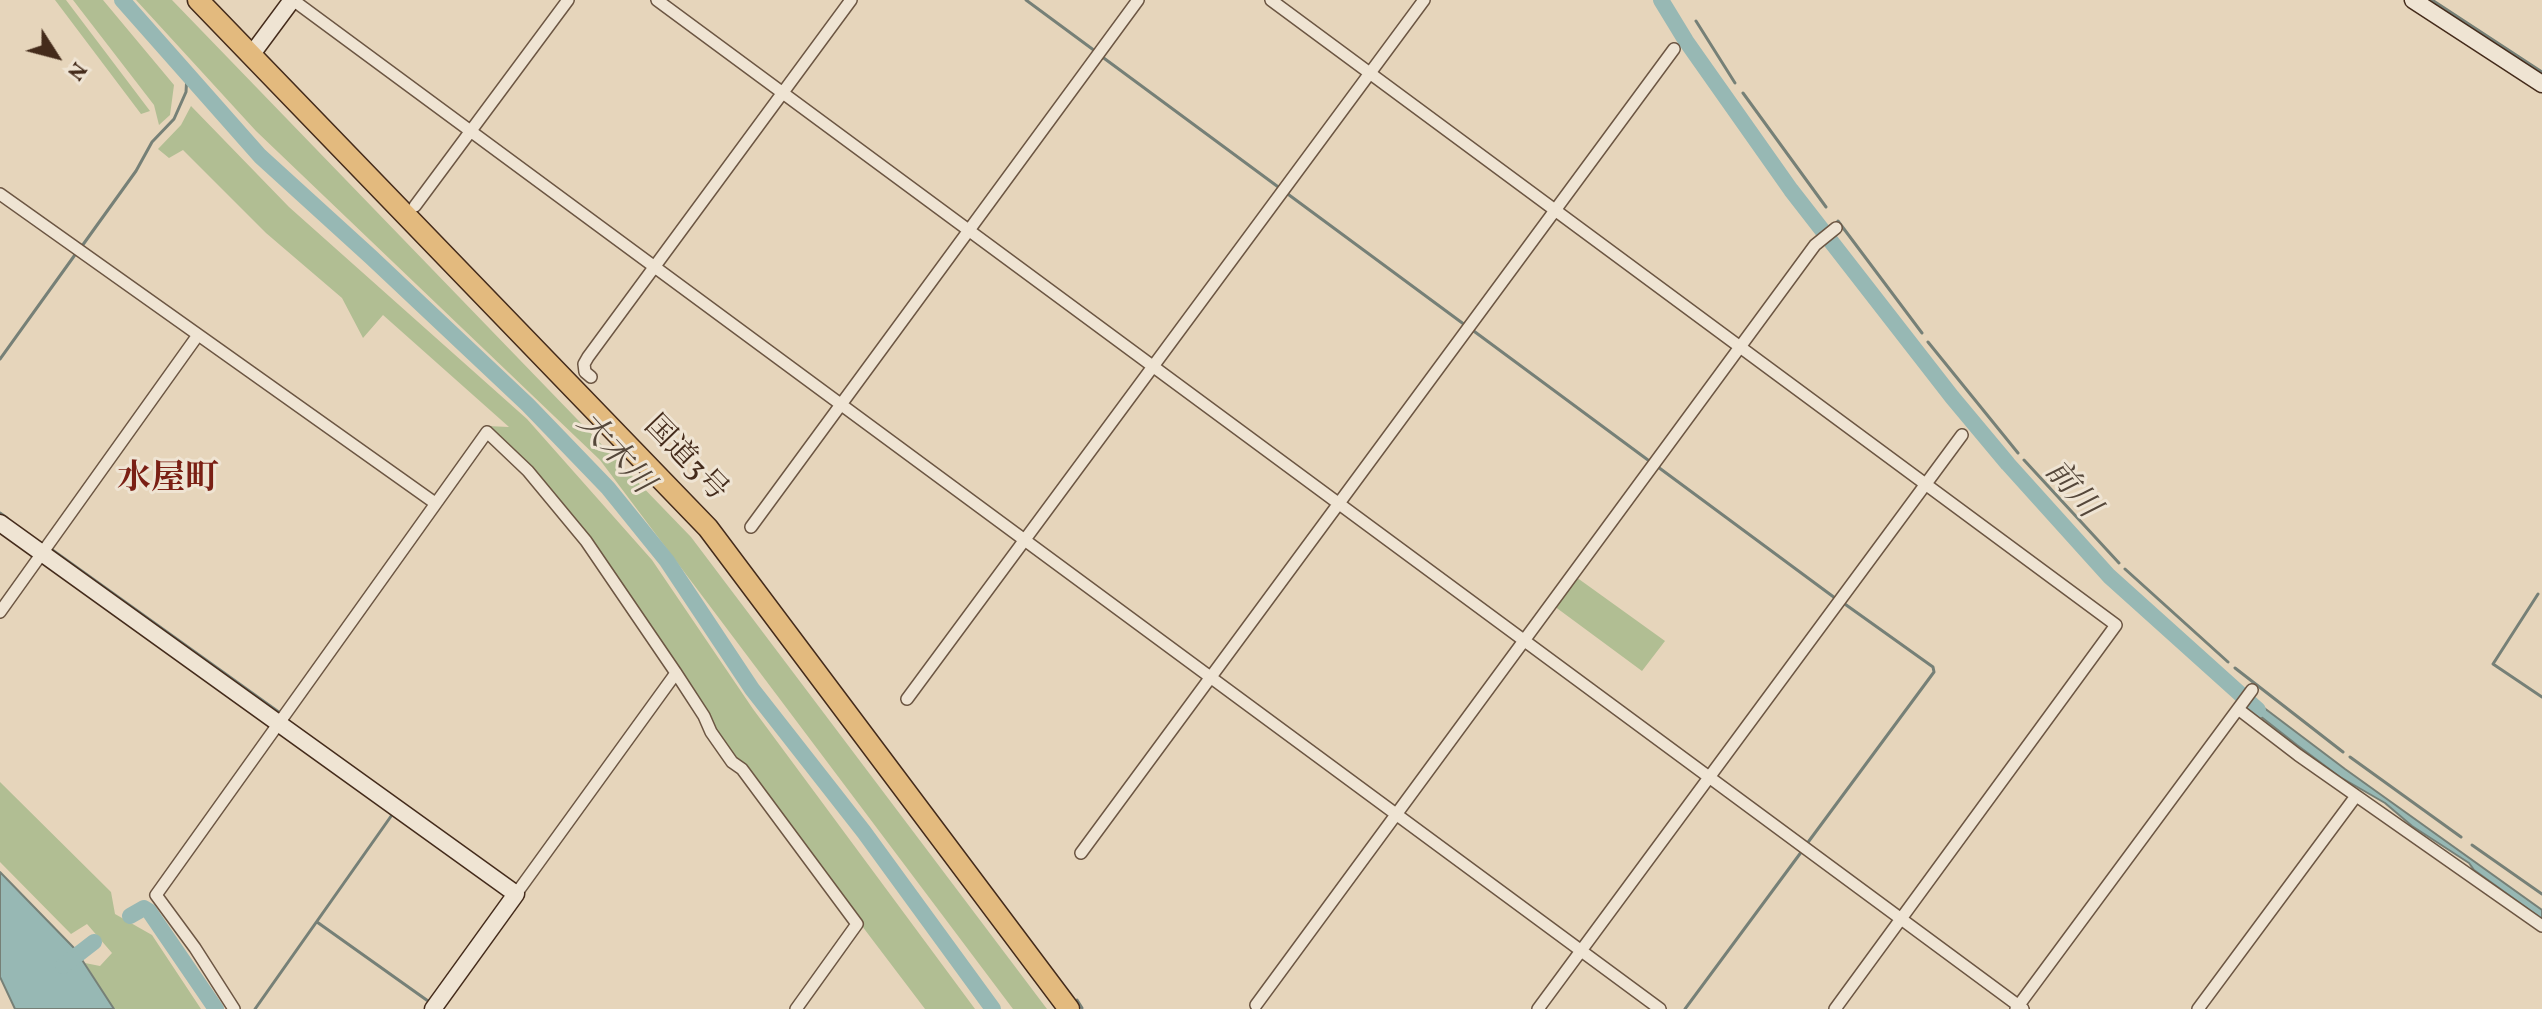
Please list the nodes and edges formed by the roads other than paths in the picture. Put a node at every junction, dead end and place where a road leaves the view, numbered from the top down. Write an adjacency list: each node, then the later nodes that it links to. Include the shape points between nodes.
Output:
1 (198, 0): 11 (highway, 国道3号)
2 (293, 0): 11 (street); 15 (street)
3 (568, 0): 15 (street)
4 (657, 0): 14 (street)
5 (851, 0): 14 (street)
6 (1138, 0): 20 (street)
7 (1271, 0): 12 (street)
8 (1424, 0): 12 (street)
9 (2413, 0): 13 (street)
10 (1674, 49): 18 (street)
11 (252, 54): 56 (highway, 国道3号, via 708,528)
12 (1370, 73): 18 (street); 24 (street)
13 (2542, 84)
14 (783, 92): 20 (street); 21 (street)
15 (470, 131): 17 (street); 21 (street)
16 (0, 194): 22 (street)
17 (415, 206)
18 (1555, 210): 23 (street); 30 (street)
19 (1836, 228): 23 (street, via 1815,245)
20 (969, 230): 24 (street); 26 (street)
21 (655, 268): 25 (street, via 588,357 585,372); 26 (street)
22 (198, 335): 29 (street); 34 (street)
23 (1741, 347): 28 (street); 36 (street)
24 (1154, 367): 30 (street); 33 (street)
25 (591, 377)
26 (841, 405): 32 (street); 33 (street)
27 (1962, 435): 28 (street)
28 (1926, 484): 43 (street); 48 (street, via 2116,625)
29 (435, 503): 37 (street, via 487,432 528,471 586,541); 42 (street)
30 (1339, 504): 36 (street); 38 (street)
31 (0, 523): 34 (street)
32 (751, 527)
33 (1025, 540): 38 (street); 40 (street)
34 (42, 554): 35 (street); 42 (street)
35 (0, 612)
36 (1525, 640): 43 (street); 45 (street)
37 (676, 673): 47 (street); 55 (street, via 725,752 857,924)
38 (1211, 677): 45 (street); 46 (street)
39 (2252, 691): 41 (street)
40 (907, 699)
41 (2239, 708): 44 (street); 53 (street)
42 (279, 723): 47 (street); 54 (street, via 156,895)
43 (1709, 778): 48 (street); 50 (street)
44 (2356, 796): 49 (street); 60 (street)
45 (1396, 814): 50 (street); 51 (street)
46 (1081, 853)
47 (516, 894): 52 (street)
48 (1901, 919): 53 (street); 59 (street)
49 (2542, 926)
50 (1581, 951): 57 (street); 58 (street)
51 (1256, 1005)
52 (439, 1007)
53 (2019, 1008)
54 (234, 1009)
55 (796, 1009)
56 (1069, 1009)
57 (1538, 1009)
58 (1660, 1009)
59 (1835, 1009)
60 (2198, 1009)

